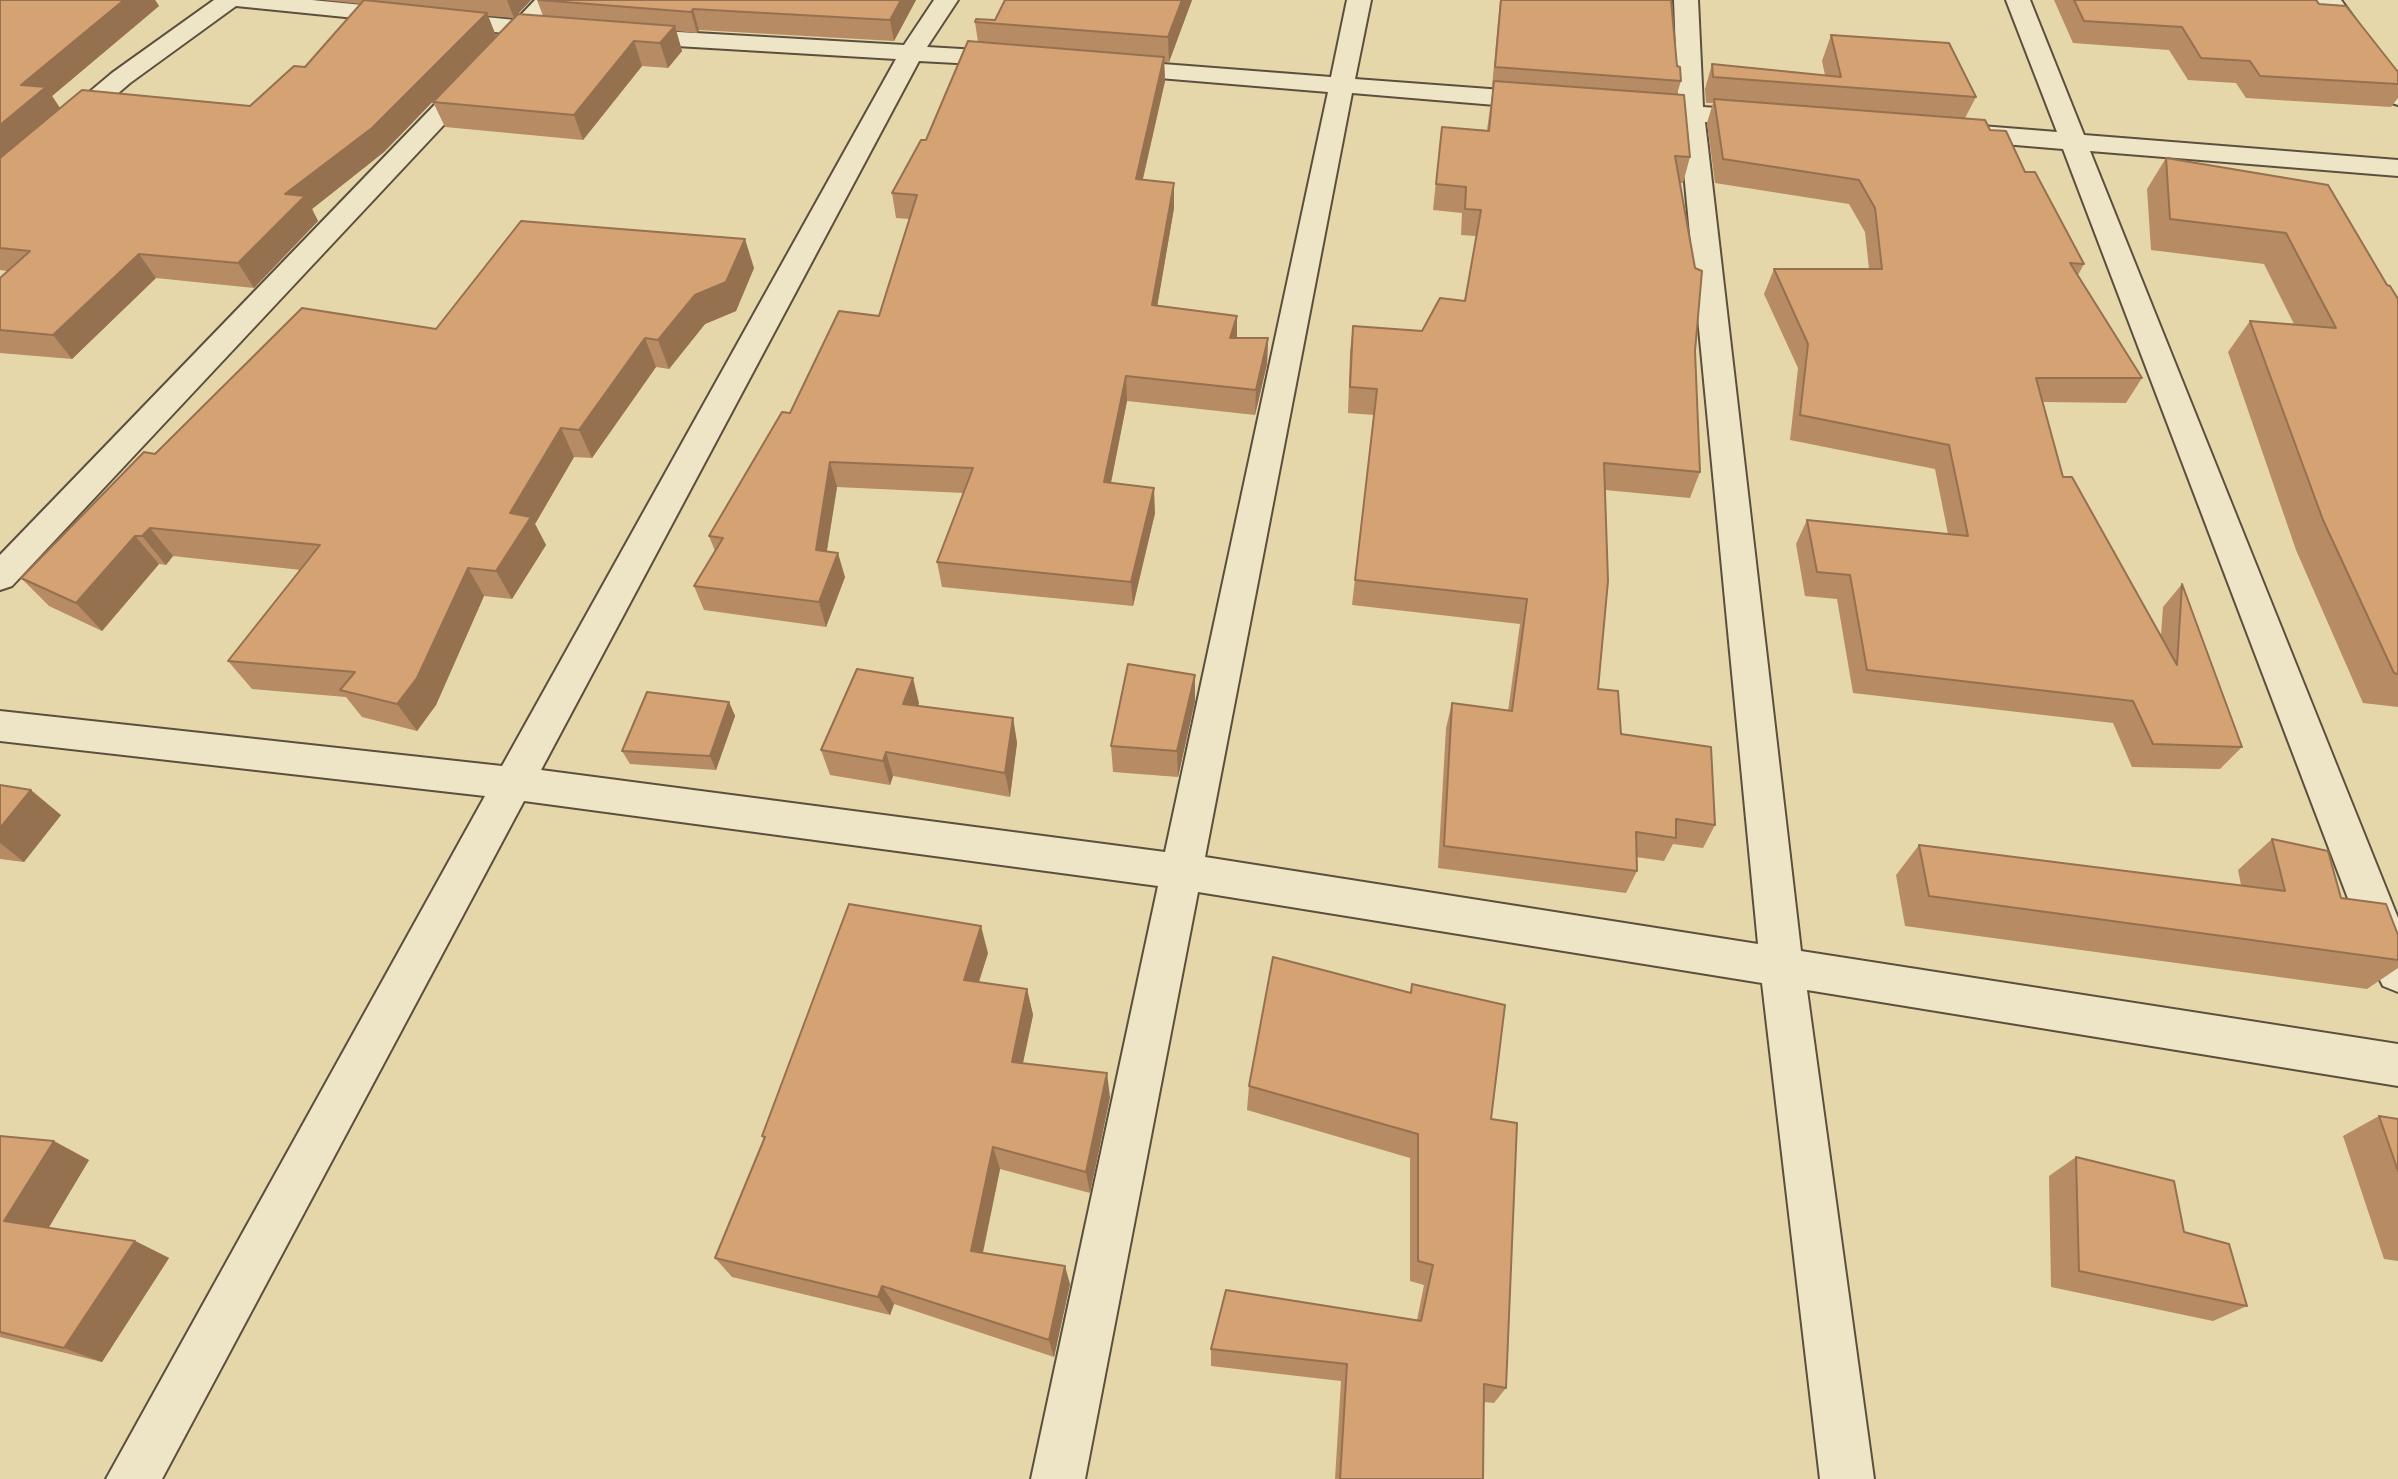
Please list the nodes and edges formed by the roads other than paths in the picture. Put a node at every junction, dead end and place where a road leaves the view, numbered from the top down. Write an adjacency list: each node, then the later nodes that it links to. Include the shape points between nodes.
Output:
1 (229, 0): 24 (street, via 121,78)
2 (240, 0): 9 (street)
3 (548, 0): 9 (street)
4 (946, 0): 12 (street)
5 (1359, 0): 15 (street)
6 (1686, 0): 19 (street)
7 (2018, 0): 22 (street)
8 (2329, 0): 16 (street)
9 (521, 28): 10 (street); 25 (street)
10 (576, 32)
11 (604, 34): 12 (street)
12 (912, 52): 13 (street); 27 (street)
13 (1036, 61)
14 (1091, 65): 15 (street)
15 (1340, 84): 17 (street); 28 (street)
16 (2398, 97)
17 (1569, 103)
18 (1610, 107): 19 (street)
19 (1691, 114): 20 (street); 29 (street)
20 (1787, 121)
21 (1938, 131): 22 (street)
22 (2075, 140): 23 (street); 30 (street)
23 (2398, 168)
24 (0, 181)
25 (0, 577)
26 (0, 726): 27 (street)
27 (513, 783): 28 (street); 32 (street)
28 (1180, 871): 29 (street); 33 (street)
29 (1783, 965): 31 (street); 34 (street)
30 (2398, 972)
31 (2398, 1065)
32 (133, 1479)
33 (1058, 1479)
34 (1847, 1479)

